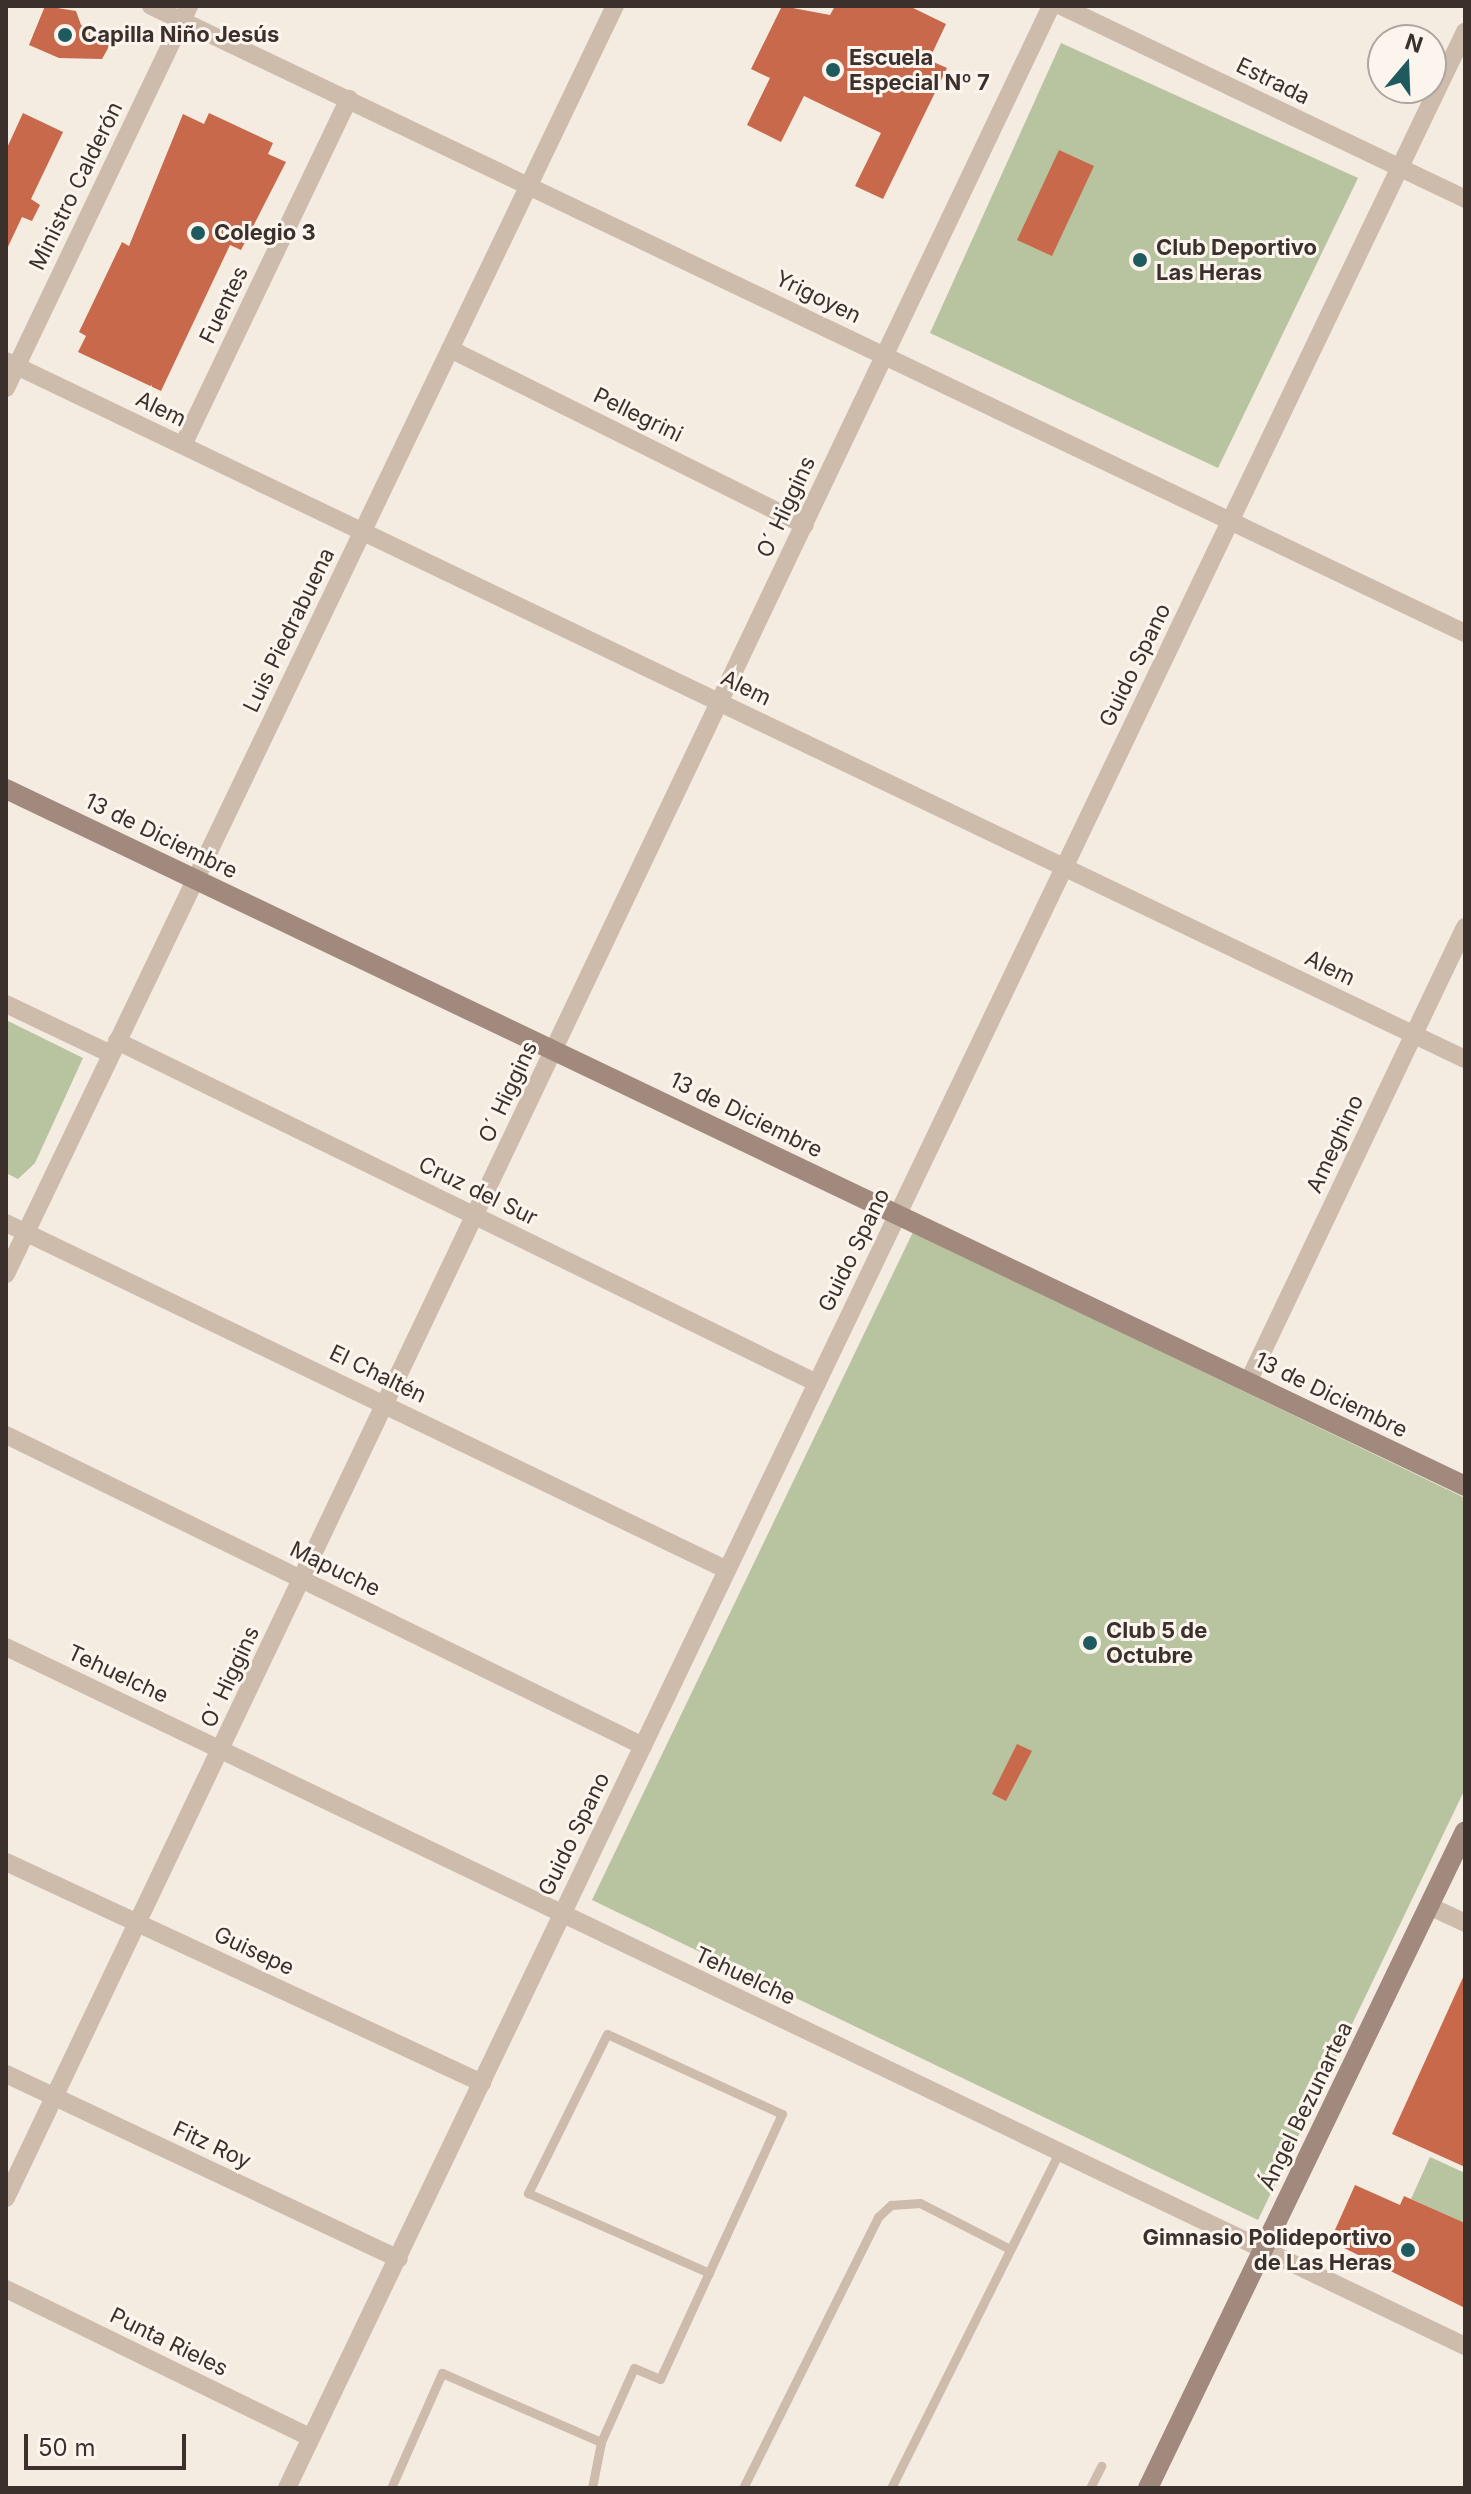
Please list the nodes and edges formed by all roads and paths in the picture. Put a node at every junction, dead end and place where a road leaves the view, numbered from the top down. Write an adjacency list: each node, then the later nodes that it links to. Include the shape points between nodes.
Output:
1 (151, 6): 5 (street, Yrigoyen)
2 (1051, 6): 12 (street, O´ Higgins)
3 (1061, 6): 8 (street, Estrada)
4 (612, 7): 9 (street, Luis Piedrabuena)
5 (186, 14): 7 (street, Yrigoyen); 13 (street, Ministro Calderón)
6 (1465, 32): 8 (street, Guido Spano)
7 (349, 99): 9 (street, Yrigoyen); 15 (street, Fuentes)
8 (1400, 168): 10 (street, Estrada); 16 (street, Guido Spano)
9 (529, 185): 11 (street, Luis Piedrabuena); 12 (street, Yrigoyen)
10 (1465, 199)
11 (450, 349): 17 (street, Pellegrini); 18 (street, Luis Piedrabuena)
12 (885, 356): 16 (street, Yrigoyen); 17 (street, O´ Higgins)
13 (11, 363): 14 (street, Ministro Calderón); 15 (street, Alem)
14 (6, 388)
15 (183, 445): 18 (street, Alem)
16 (1231, 521): 19 (street, Yrigoyen); 22 (street, Guido Spano)
17 (805, 525): 20 (street, O´ Higgins)
18 (363, 531): 20 (street, Alem); 23 (street, Luis Piedrabuena)
19 (1465, 633)
20 (720, 702): 22 (street, Alem); 28 (street, O´ Higgins)
21 (6, 789): 23 (street, 13 de Diciembre)
22 (1064, 867): 26 (street, Alem); 30 (street, Guido Spano)
23 (195, 879): 27 (street, Luis Piedrabuena); 28 (street, 13 de Diciembre)
24 (1465, 927): 26 (street, Ameghino)
25 (6, 1004): 27 (street, Cruz del Sur)
26 (1414, 1034): 29 (street, Alem); 35 (street, Ameghino)
27 (114, 1048): 31 (street, Cruz del Sur); 33 (street, Luis Piedrabuena)
28 (554, 1050): 30 (street, 13 de Diciembre); 31 (street, O´ Higgins)
29 (1465, 1059)
30 (898, 1214): 35 (street, 13 de Diciembre); 36 (street, Guido Spano)
31 (475, 1216): 36 (street, Cruz del Sur); 37 (street, O´ Higgins)
32 (6, 1223): 33 (street, El Chaltén)
33 (25, 1232): 34 (street, Luis Piedrabuena); 37 (street, El Chaltén)
34 (6, 1274)
35 (1248, 1382): 39 (street, 13 de Diciembre)
36 (817, 1383): 40 (street, Guido Spano)
37 (386, 1404): 40 (street, El Chaltén); 41 (street, O´ Higgins)
38 (6, 1435): 41 (street, Mapuche)
39 (1465, 1486)
40 (727, 1570): 43 (street, Guido Spano)
41 (302, 1580): 43 (street, Mapuche); 44 (street, O´ Higgins)
42 (6, 1647): 44 (street, Tehuelche)
43 (643, 1746): 48 (street, Guido Spano)
44 (222, 1750): 48 (street, Tehuelche); 50 (street, O´ Higgins)
45 (1465, 1831): 47 (street, Ángel Bezunartea)
46 (6, 1862): 50 (street, Guisepe)
47 (1429, 1906): 49 (street); 57 (street, Ángel Bezunartea)
48 (562, 1915): 52 (street, Guido Spano); 54 (street, Tehuelche)
49 (1465, 1923)
50 (136, 1924): 52 (street, Guisepe); 53 (street, O´ Higgins)
51 (6, 2074): 53 (street, Fitz Roy)
52 (482, 2083): 58 (street, Guido Spano)
53 (53, 2097): 55 (street, O´ Higgins); 58 (street, Fitz Roy)
54 (1059, 2153): 56 (lane); 57 (street, Tehuelche)
55 (6, 2198)
56 (1010, 2249): 68 (lane, via 920,2203 891,2205 878,2217); 69 (lane)
57 (1263, 2250): 61 (street, Tehuelche); 71 (street, Ángel Bezunartea)
58 (399, 2259): 62 (street, Guido Spano)
59 (709, 2273): 59 (lane, via 528,2193 607,2034 782,2114); 63 (lane, via 660,2379 634,2368)
60 (6, 2289): 62 (street, Punta Rieles)
61 (1465, 2346)
62 (311, 2438): 65 (street, Guido Spano)
63 (601, 2442): 66 (lane, via 442,2373); 67 (lane)
64 (1101, 2466): 70 (lane)
65 (287, 2488)
66 (391, 2488)
67 (592, 2488)
68 (743, 2488)
69 (891, 2488)
70 (1090, 2488)
71 (1148, 2488)

